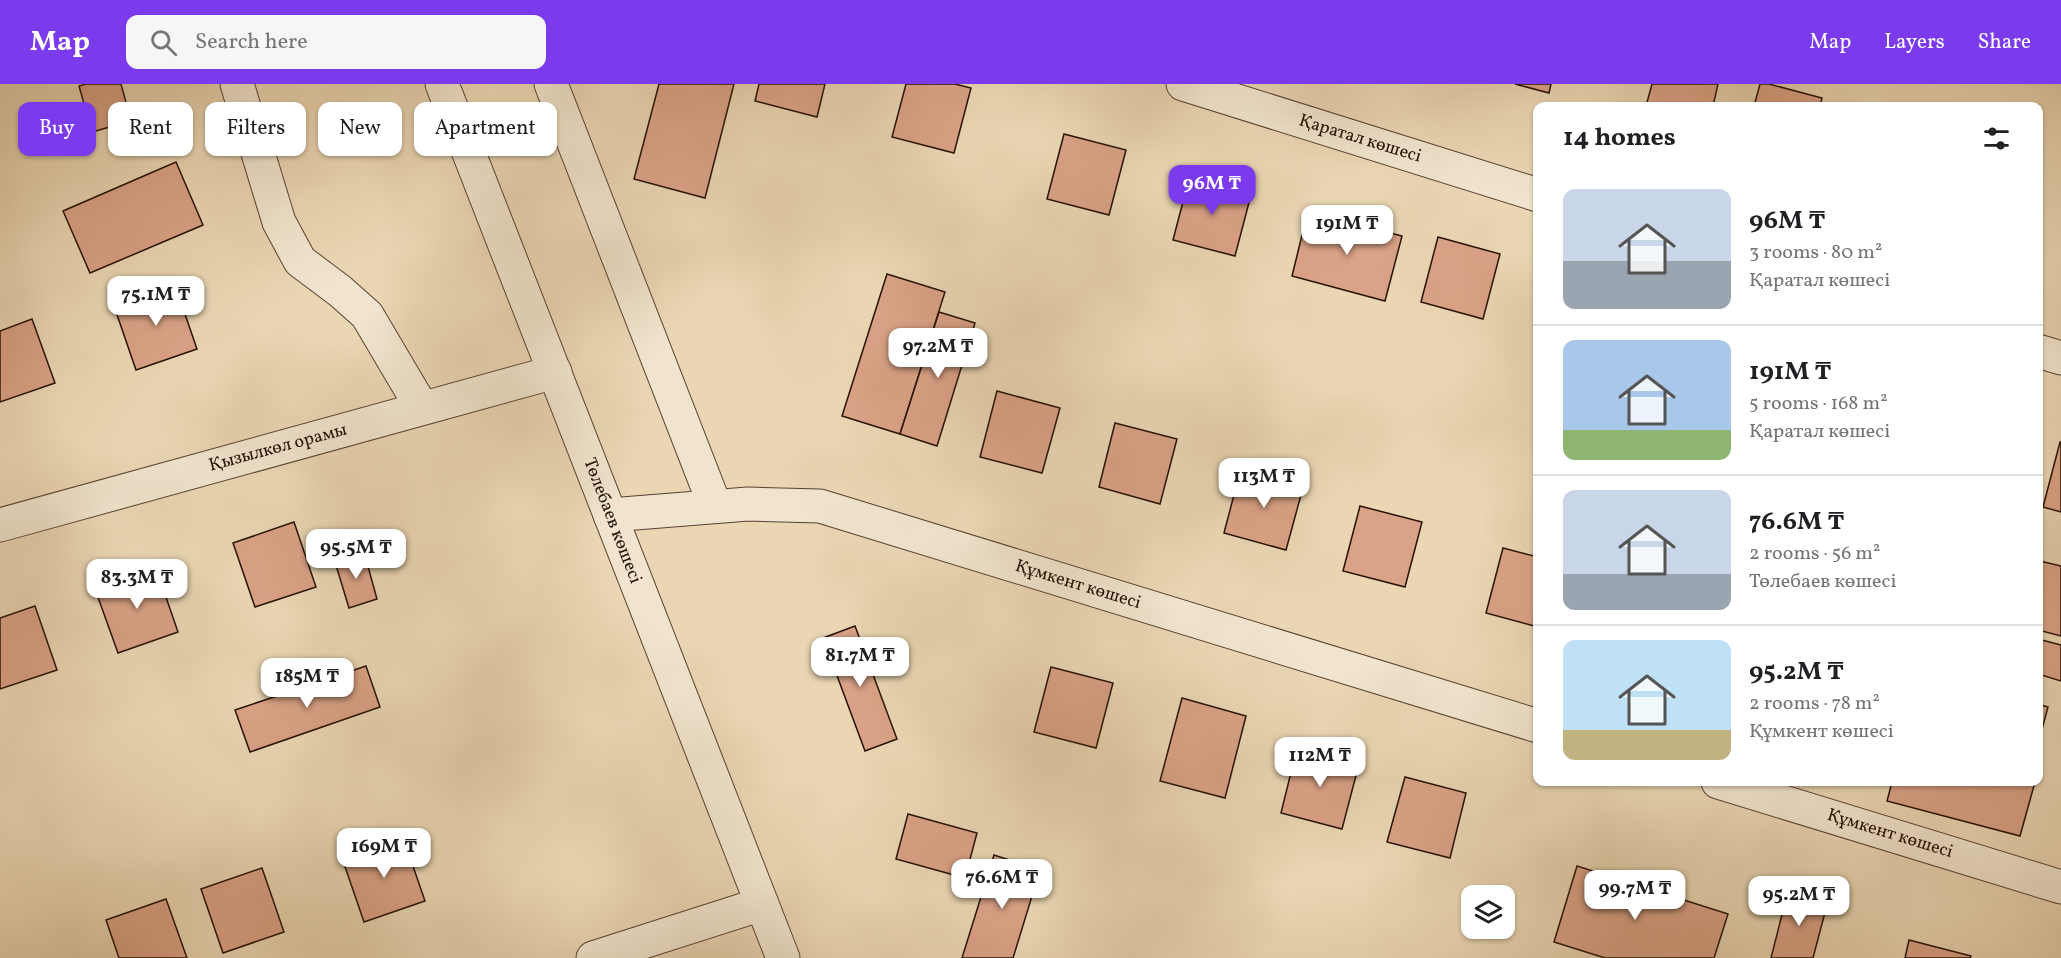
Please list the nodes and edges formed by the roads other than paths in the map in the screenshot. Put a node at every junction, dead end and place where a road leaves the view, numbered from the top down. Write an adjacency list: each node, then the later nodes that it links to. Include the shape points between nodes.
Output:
1 (237, 84): 9 (street, via 279,222 300,261 367,315)
2 (442, 84): 8 (street, Төлебаев көшесі)
3 (551, 84): 10 (street)
4 (1183, 84): 5 (street, Қаратал көшесі)
5 (1533, 193)
6 (2043, 353): 7 (street)
7 (2061, 358)
8 (555, 372): 9 (street, Қызылкөл орамы); 11 (street, Төлебаев көшесі)
9 (423, 408): 12 (street, Қызылкөл орамы)
10 (715, 506): 11 (street, Құмкент көшесі); 13 (street, Құмкент көшесі, via 820,506)
11 (610, 515): 16 (street, Төлебаев көшесі)
12 (0, 525)
13 (1533, 724)
14 (1731, 786): 15 (street, Құмкент көшесі)
15 (2061, 887)
16 (762, 904): 17 (street); 18 (street, Төлебаев көшесі)
17 (593, 958)
18 (783, 958)

